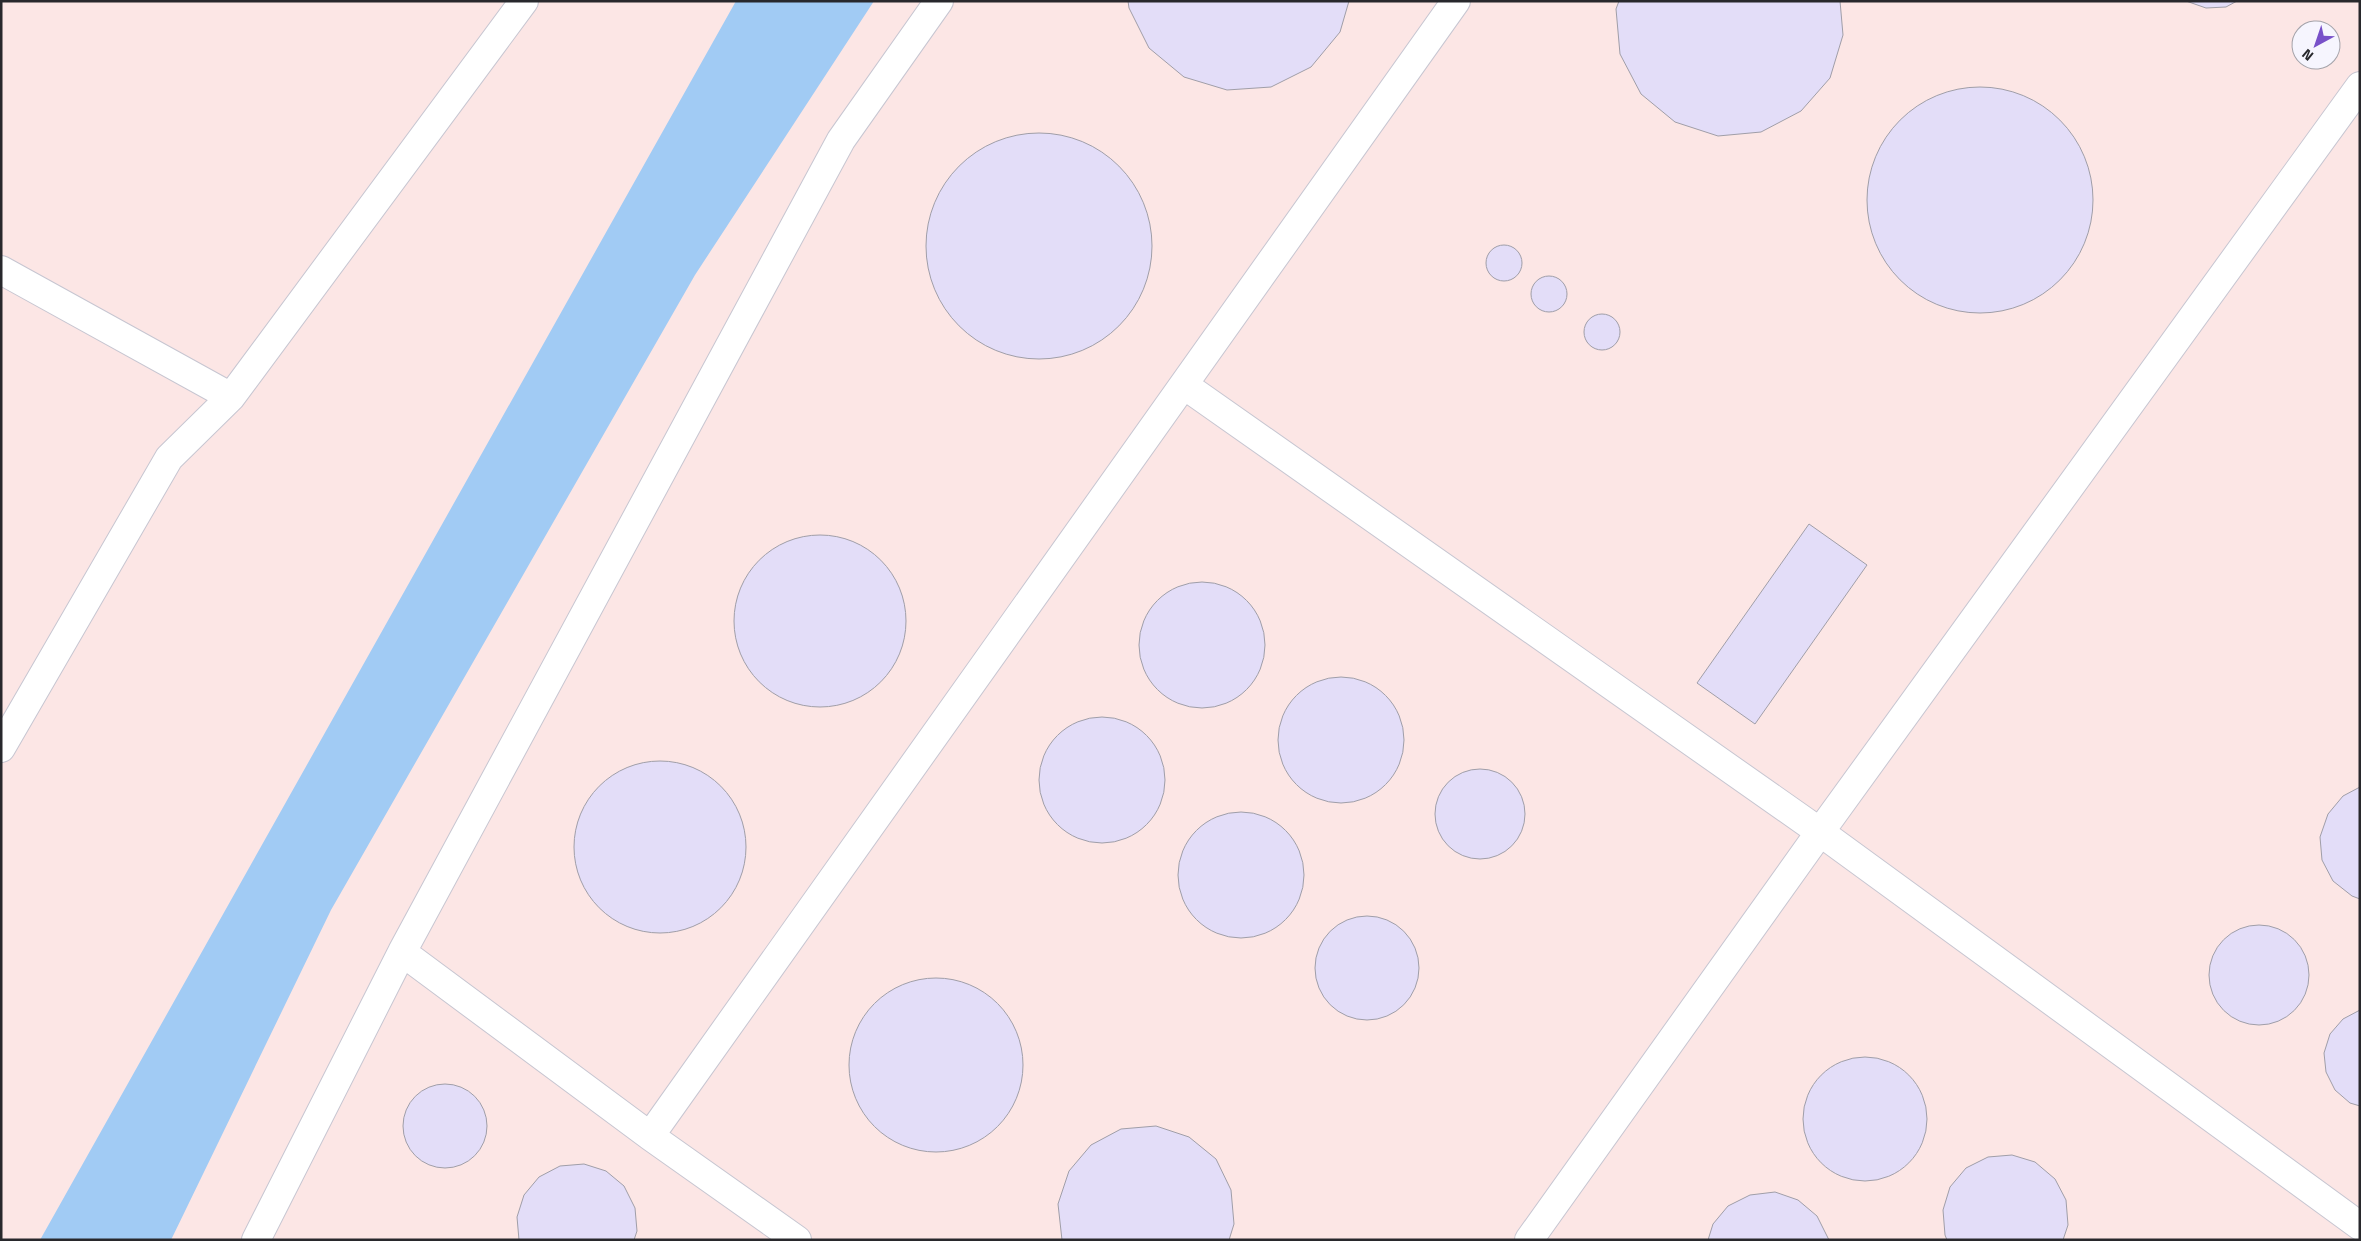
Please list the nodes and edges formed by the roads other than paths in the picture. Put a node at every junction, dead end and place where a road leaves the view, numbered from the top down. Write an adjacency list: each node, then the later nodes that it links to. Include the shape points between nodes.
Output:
1 (524, 1): 7 (lane)
2 (939, 1): 10 (lane, via 841,140)
3 (1456, 1): 6 (lane)
4 (2360, 86): 9 (lane)
5 (1, 270): 7 (lane)
6 (1184, 385): 9 (lane); 11 (lane)
7 (231, 397): 8 (lane, via 169,458)
8 (1, 748)
9 (1820, 832): 12 (lane); 15 (lane)
10 (402, 952): 11 (lane); 13 (lane)
11 (650, 1136): 14 (lane)
12 (2360, 1226)
13 (256, 1240)
14 (797, 1240)
15 (1529, 1240)

